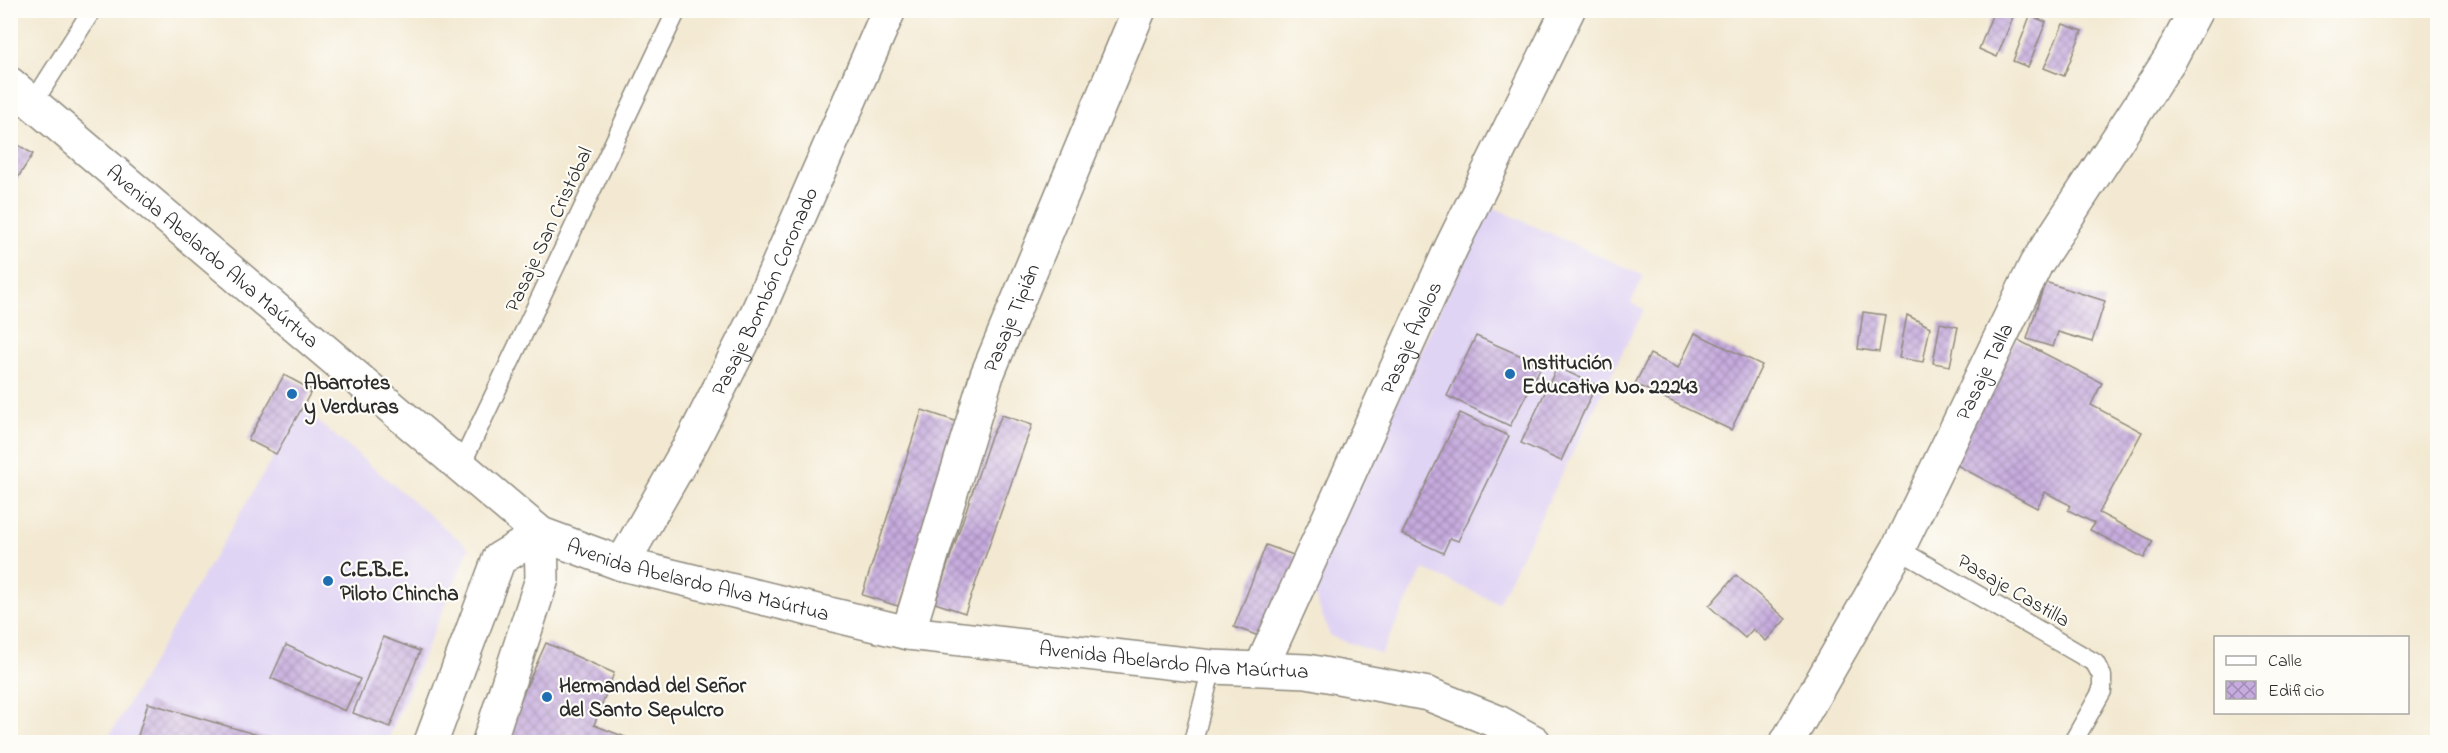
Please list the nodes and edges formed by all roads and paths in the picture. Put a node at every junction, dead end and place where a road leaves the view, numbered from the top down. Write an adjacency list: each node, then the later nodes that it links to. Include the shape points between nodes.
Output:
1 (92, 10): 7 (lane)
2 (677, 10): 8 (lane, Pasaje San Cristóbal)
3 (889, 10): 11 (street, Pasaje Bombón Coronado, via 754,320 693,440)
4 (1139, 10): 12 (street, Pasaje Tipián, via 987,375)
5 (1568, 10): 14 (street, Pasaje Ávalos, via 1451,248)
6 (2196, 10): 10 (street, Pasaje Talla, via 2170,59 2036,264)
7 (22, 94): 8 (street, Avenida Abelardo Alva Maúrtua)
8 (460, 467): 9 (street, Avenida Abelardo Alva Maúrtua)
9 (541, 534): 11 (street, Avenida Abelardo Alva Maúrtua); 15 (street, via 499,559); 16 (street, via 542,579)
10 (1898, 549): 19 (street, Pasaje Talla); 20 (lane, Pasaje Castilla, via 2095,663 2102,676 2102,691)
11 (621, 564): 12 (street, Avenida Abelardo Alva Maúrtua)
12 (908, 633): 13 (street, Avenida Abelardo Alva Maúrtua)
13 (1212, 667): 14 (street, Avenida Abelardo Alva Maúrtua); 17 (lane)
14 (1262, 668): 18 (street, Avenida Abelardo Alva Maúrtua, via 1307,671 1428,694 1498,722)
15 (431, 742)
16 (489, 742)
17 (1193, 742)
18 (1534, 742)
19 (1787, 742)
20 (2073, 742)

